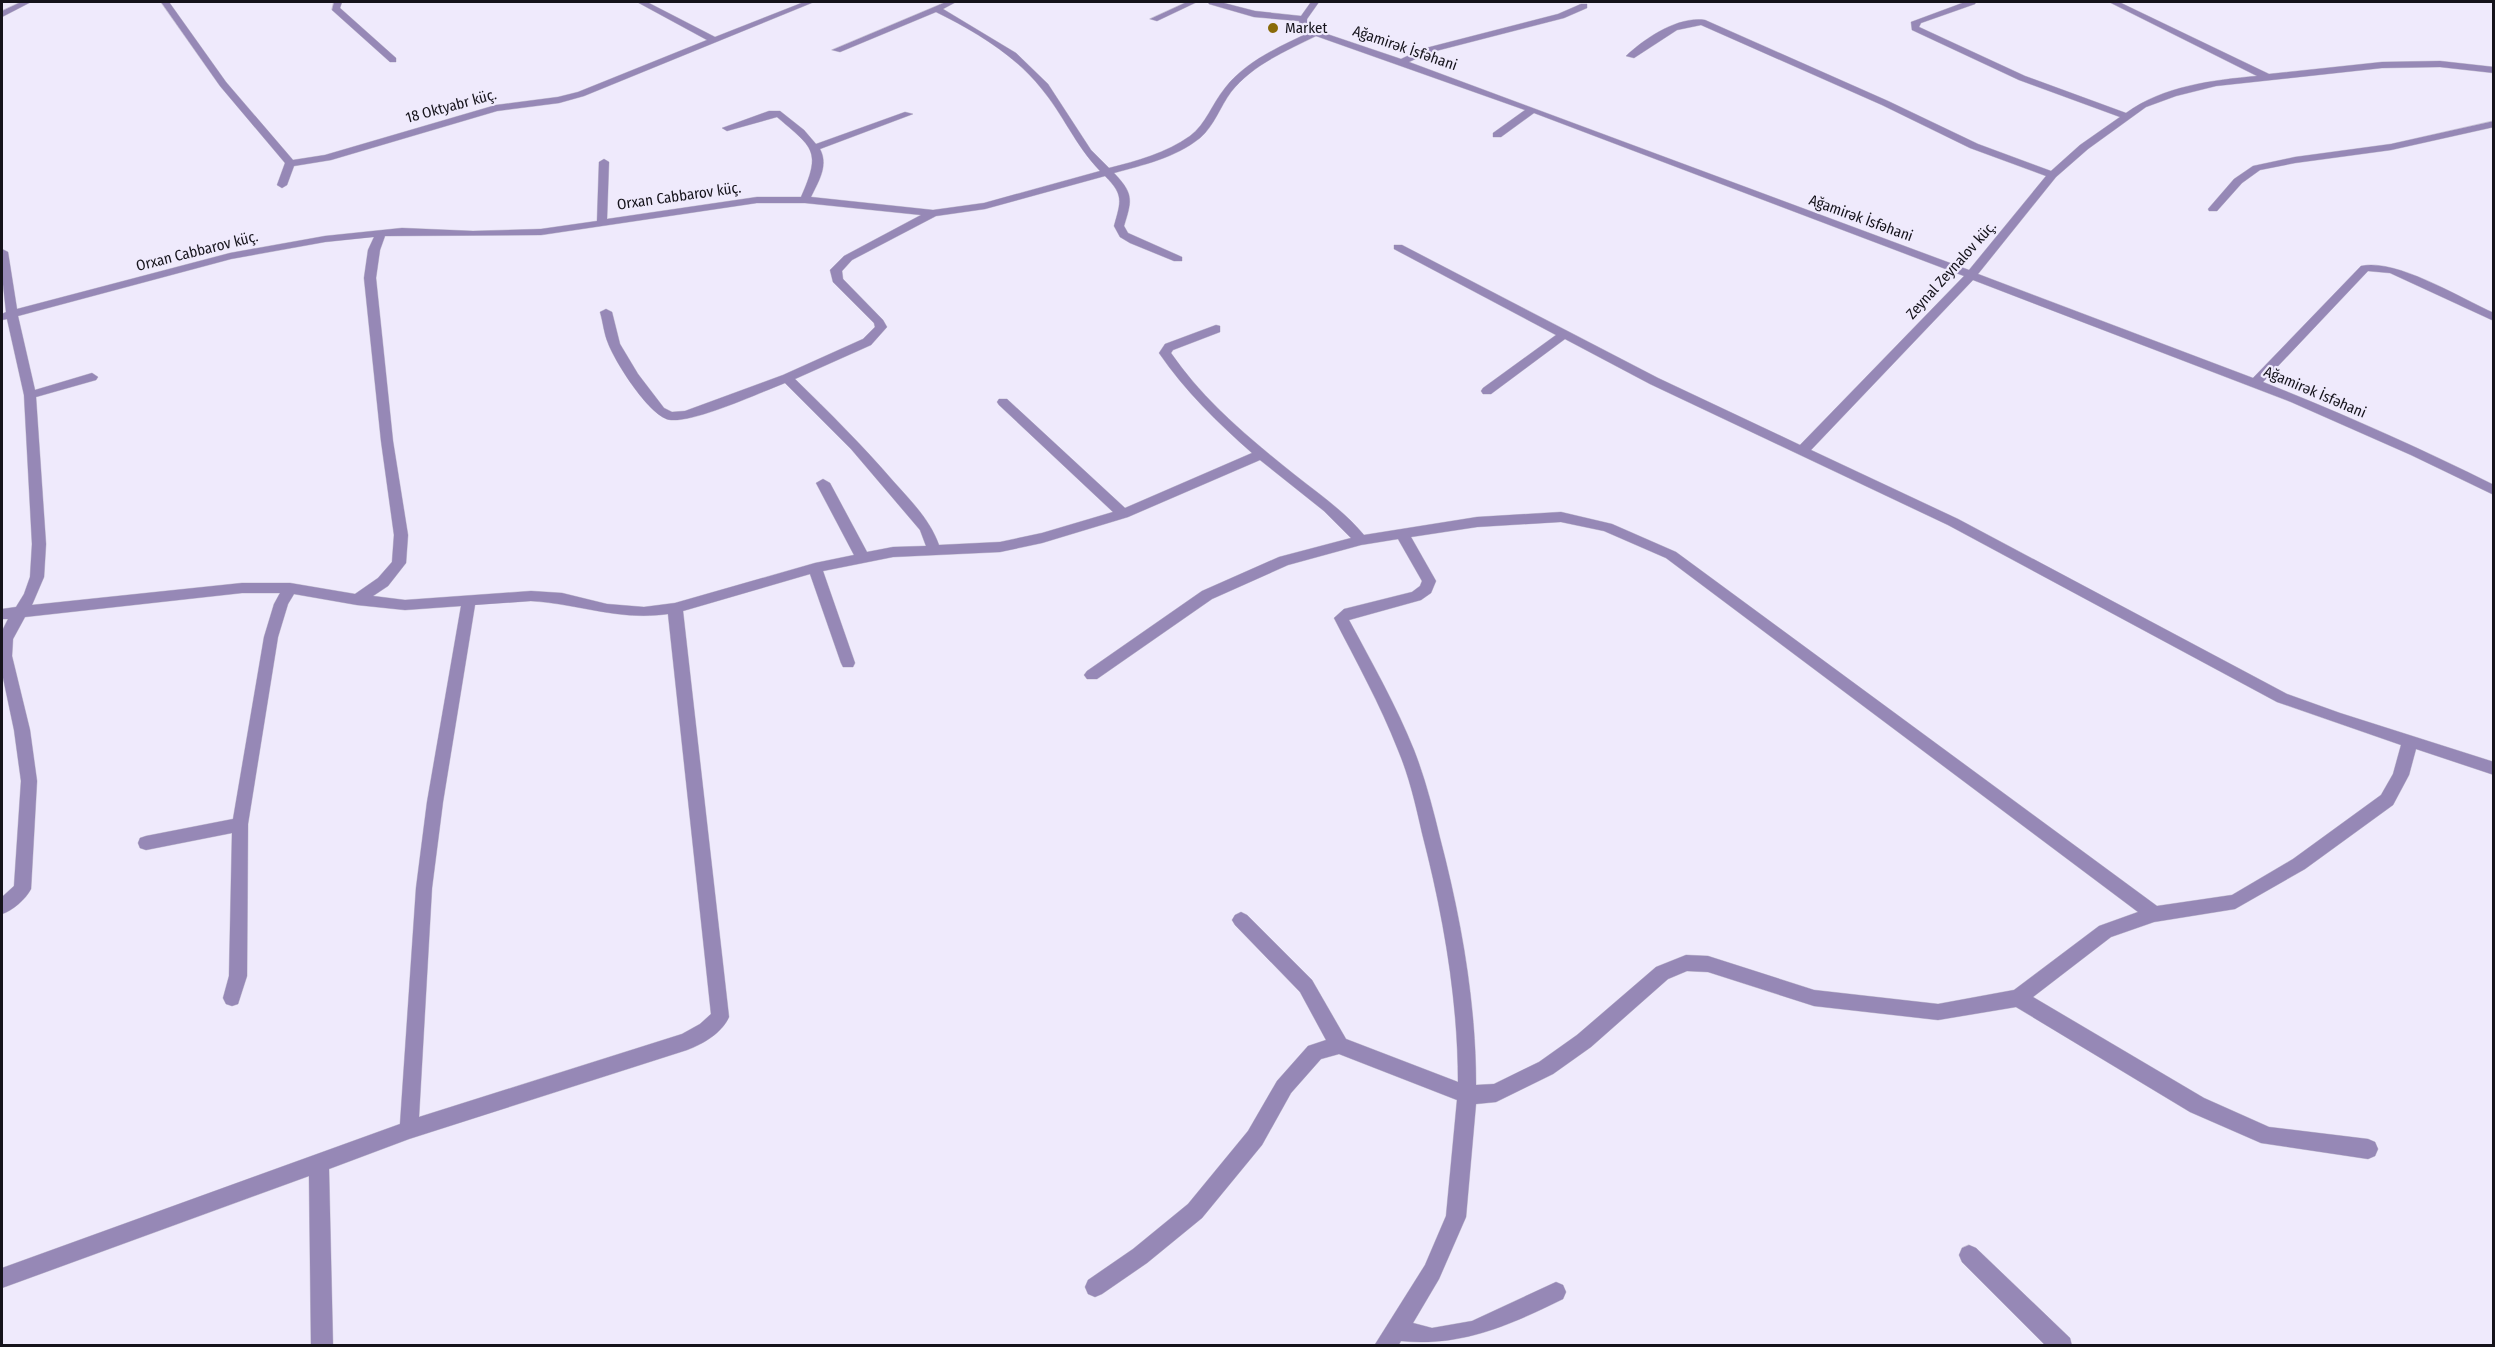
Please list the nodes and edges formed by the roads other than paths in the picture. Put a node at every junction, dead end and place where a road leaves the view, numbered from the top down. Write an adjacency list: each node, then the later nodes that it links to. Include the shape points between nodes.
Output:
1 (27, 2): 14 (street)
2 (165, 2): 33 (street, via 223,84)
3 (338, 2): 21 (street, via 335,8)
4 (641, 2): 18 (street)
5 (810, 2): 18 (street, 18 Oktyabr küç.)
6 (952, 2): 13 (street)
7 (1193, 2): 15 (street)
8 (1212, 2): 16 (street, via 1254,14)
9 (1315, 2): 16 (street)
10 (1972, 2): 27 (street, via 1918,21 1915,28 2022,78)
11 (2113, 2): 24 (street)
12 (1584, 6): 22 (street, via 1561,16 1425,51)
13 (936, 9): 19 (street); 34 (street, via 990,39 1025,65 1045,86 1087,152)
14 (2, 14)
15 (1154, 19)
16 (1303, 20): 17 (street, Ağamirək İsfəhani, via 1303,25)
17 (1316, 33): 22 (street, Ağamirək İsfəhani); 34 (street, Orxan Cabbarov küç., via 1248,70 1231,85 1204,129 1188,141 1150,160)
18 (714, 40): 33 (street, 18 Oktyabr küç., via 581,94 496,108 327,158)
19 (837, 50)
20 (1631, 56): 35 (street, via 1681,25 1692,20 1702,22 1974,146)
21 (393, 60)
22 (1402, 62): 25 (street, Ağamirək İsfəhani)
23 (2493, 70): 24 (street, Zeynal Zeynalov küç., via 2408,63)
24 (2267, 77): 27 (street, Zeynal Zeynalov küç., via 2216,83 2173,94 2143,105)
25 (1532, 110): 30 (street); 45 (street, Ağamirək İsfəhani)
26 (908, 114): 31 (street)
27 (2127, 116): 35 (street, Zeynal Zeynalov küç.)
28 (2493, 124): 38 (street, via 2391,147 2257,168 2238,181)
29 (727, 128): 31 (street, via 780,114)
30 (1497, 135)
31 (814, 148): 37 (street, via 819,167)
32 (604, 162): 40 (street)
33 (290, 163): 36 (street)
34 (1108, 172): 39 (street, Orxan Cabbarov küç., via 985,206); 44 (street, via 1123,188 1126,202 1119,226 1124,235)
35 (2052, 175): 45 (street, Zeynal Zeynalov küç.)
36 (282, 185)
37 (805, 200): 39 (street, Orxan Cabbarov küç.); 40 (street, Orxan Cabbarov küç., via 717,204)
38 (2213, 209)
39 (933, 213): 52 (street, via 848,258 836,270 837,280 879,322 881,327 876,335)
40 (602, 222): 41 (street, Orxan Cabbarov küç., via 541,232)
41 (381, 233): 47 (street, Orxan Cabbarov küç., via 230,256); 69 (street, via 370,278 401,535 399,563 383,582)
42 (1398, 247): 50 (street)
43 (2, 252): 47 (street, via 7,274)
44 (1178, 259)
45 (1972, 274): 53 (street, Ağamirək İsfəhani); 57 (street, Zeynal Zeynalov küç.)
46 (606, 312): 52 (street, via 614,344 633,376 660,411 669,416 686,415)
47 (7, 316): 55 (street)
48 (2493, 318): 53 (street, via 2393,270 2365,268)
49 (1216, 329): 58 (street, via 1169,347 1165,353 1184,380)
50 (1565, 334): 54 (street); 57 (street, via 1654,381)
51 (92, 377): 55 (street)
52 (787, 378): 64 (street, via 856,446 909,507 926,528)
53 (2255, 383): 60 (street, Ağamirək İsfəhani, via 2410,448)
54 (1487, 391)
55 (30, 395): 71 (street, via 38,559 37,577)
56 (1003, 402): 61 (street)
57 (1803, 450): 75 (street, via 1953,522 2282,698 2325,716)
58 (1262, 454): 61 (street); 63 (street, via 1340,517)
59 (823, 483): 65 (street)
60 (2493, 491)
61 (1123, 514): 64 (street, via 1000,547)
62 (1402, 534): 63 (street); 80 (street, via 1477,522 1561,517 1607,527 1671,555); 85 (street, via 1429,580 1426,589 1416,596 1341,618 1407,752 1425,811 1446,893 1460,987)
63 (1361, 540): 74 (street, via 1284,561 1208,596)
64 (934, 549): 65 (street)
65 (863, 558): 66 (street)
66 (814, 568): 70 (street); 73 (street)
67 (290, 588): 69 (street); 71 (street, via 242,588); 77 (street, via 280,604 271,637)
68 (469, 599): 69 (street, via 405,604); 70 (street, via 531,596 562,598 607,609 644,612); 86 (street, via 424,888)
69 (357, 600)
70 (675, 608): 86 (street, via 720,1017 687,1041)
71 (21, 611): 72 (street); 79 (street, via 6,639 4,656 22,730 29,781 24,874 22,889)
72 (2, 614)
73 (848, 663)
74 (1092, 675)
75 (2410, 741): 76 (street); 80 (street, via 2401,775 2387,800 2299,864 2235,902)
76 (2493, 770)
77 (240, 824): 78 (street); 82 (street, via 238,976)
78 (146, 843)
79 (2, 907)
80 (2154, 914): 83 (street, via 2105,930)
81 (1240, 920): 84 (street, via 1306,987)
82 (232, 998)
83 (2018, 998): 85 (street, via 1938,1012 1814,998 1708,964 1686,963 1662,973 1584,1041 1546,1068 1496,1093); 87 (street, via 2197,1105 2268,1136)
84 (1339, 1045): 85 (street); 91 (street, via 1315,1052 1284,1087 1255,1138 1194,1211)
85 (1467, 1095): 93 (street, via 1456,1217 1432,1272)
86 (409, 1130): 88 (street)
87 (2368, 1149)
88 (319, 1163): 90 (street); 94 (street)
89 (1969, 1255): 95 (street)
90 (2, 1278)
91 (1095, 1287)
92 (1556, 1292): 93 (street, via 1474,1331 1432,1339)
93 (1390, 1337)
94 (322, 1346)
95 (2062, 1346)

